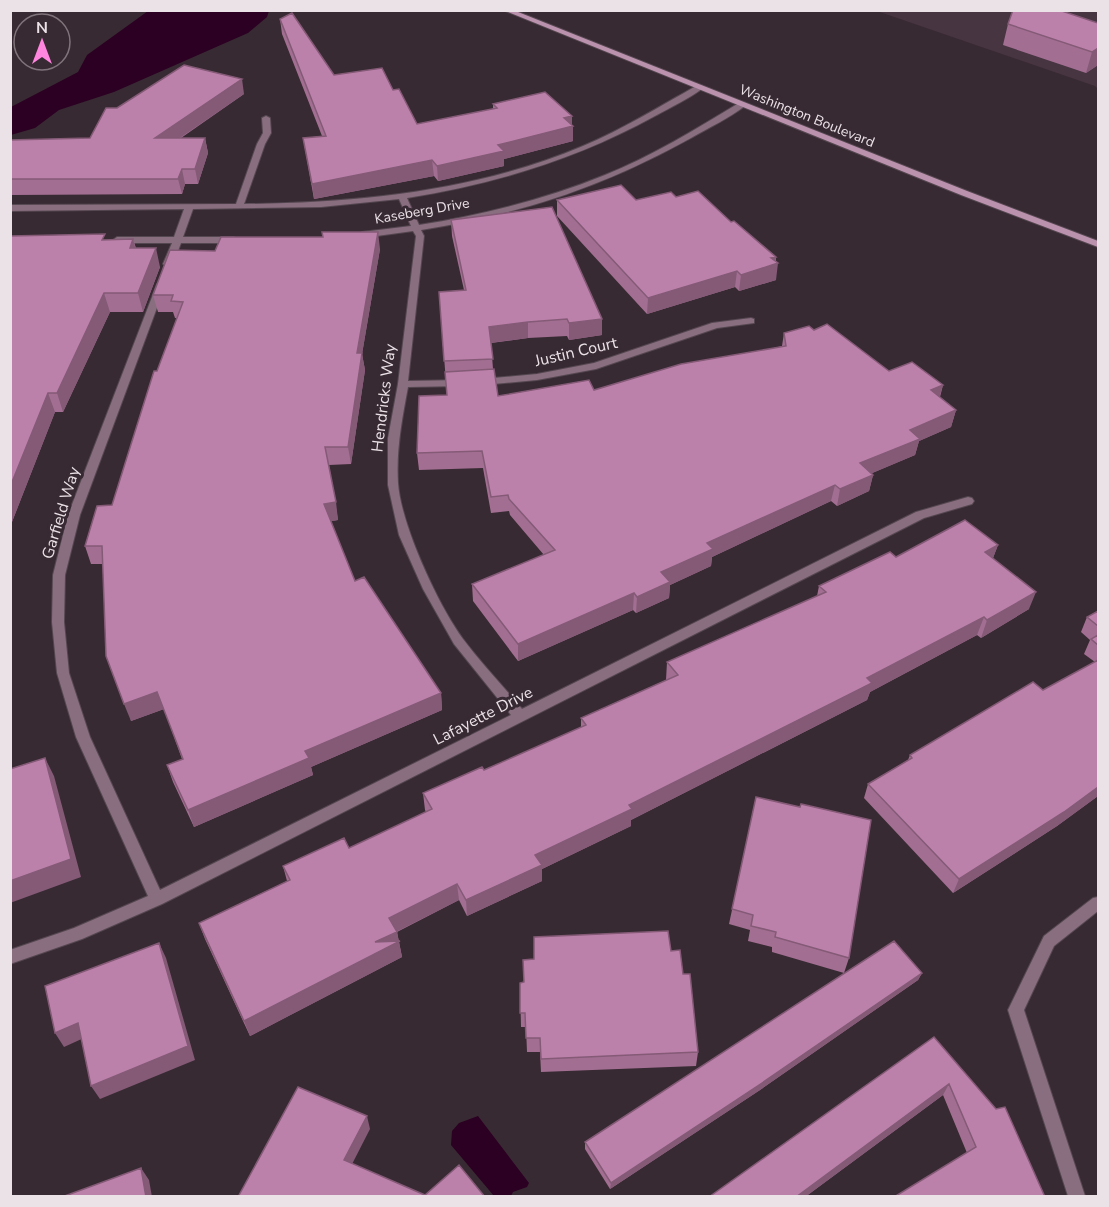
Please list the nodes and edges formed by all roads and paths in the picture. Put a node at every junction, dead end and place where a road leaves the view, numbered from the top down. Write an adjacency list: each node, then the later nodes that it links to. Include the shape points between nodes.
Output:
1 (507, 10): 2 (main road, Washington Boulevard)
2 (699, 88): 3 (main road, Washington Boulevard); 5 (street, Kaseberg Drive, via 571,154 497,177)
3 (742, 105): 9 (street, Kaseberg Drive, via 609,176 522,204); 14 (main road, Washington Boulevard)
4 (266, 118): 7 (street, via 267,132)
5 (402, 196): 7 (street, Kaseberg Drive, via 322,205); 9 (street, Hendricks Way)
6 (190, 206): 7 (street, Kaseberg Drive); 8 (street, Kaseberg Drive); 12 (street, Garfield Way)
7 (239, 206)
8 (10, 208)
9 (416, 228): 10 (street, Kaseberg Drive); 16 (street, Hendricks Way, via 420,236)
10 (356, 236)
11 (107, 240): 12 (street)
12 (177, 240): 13 (street); 19 (street, Garfield Way, via 74,515 59,575 63,673 83,736)
13 (245, 240)
14 (1098, 244)
15 (751, 321): 16 (street, Justin Court, via 715,325 596,366 537,377)
16 (403, 384): 18 (street, Hendricks Way, via 393,438 393,485 405,535 458,641)
17 (969, 501): 18 (street, Lafayette Drive, via 920,515)
18 (520, 716): 19 (street, Lafayette Drive)
19 (157, 899): 21 (street, Lafayette Drive, via 77,934)
20 (1098, 903): 22 (street, via 1049,941 1016,1010)
21 (10, 957)
22 (1076, 1197)

